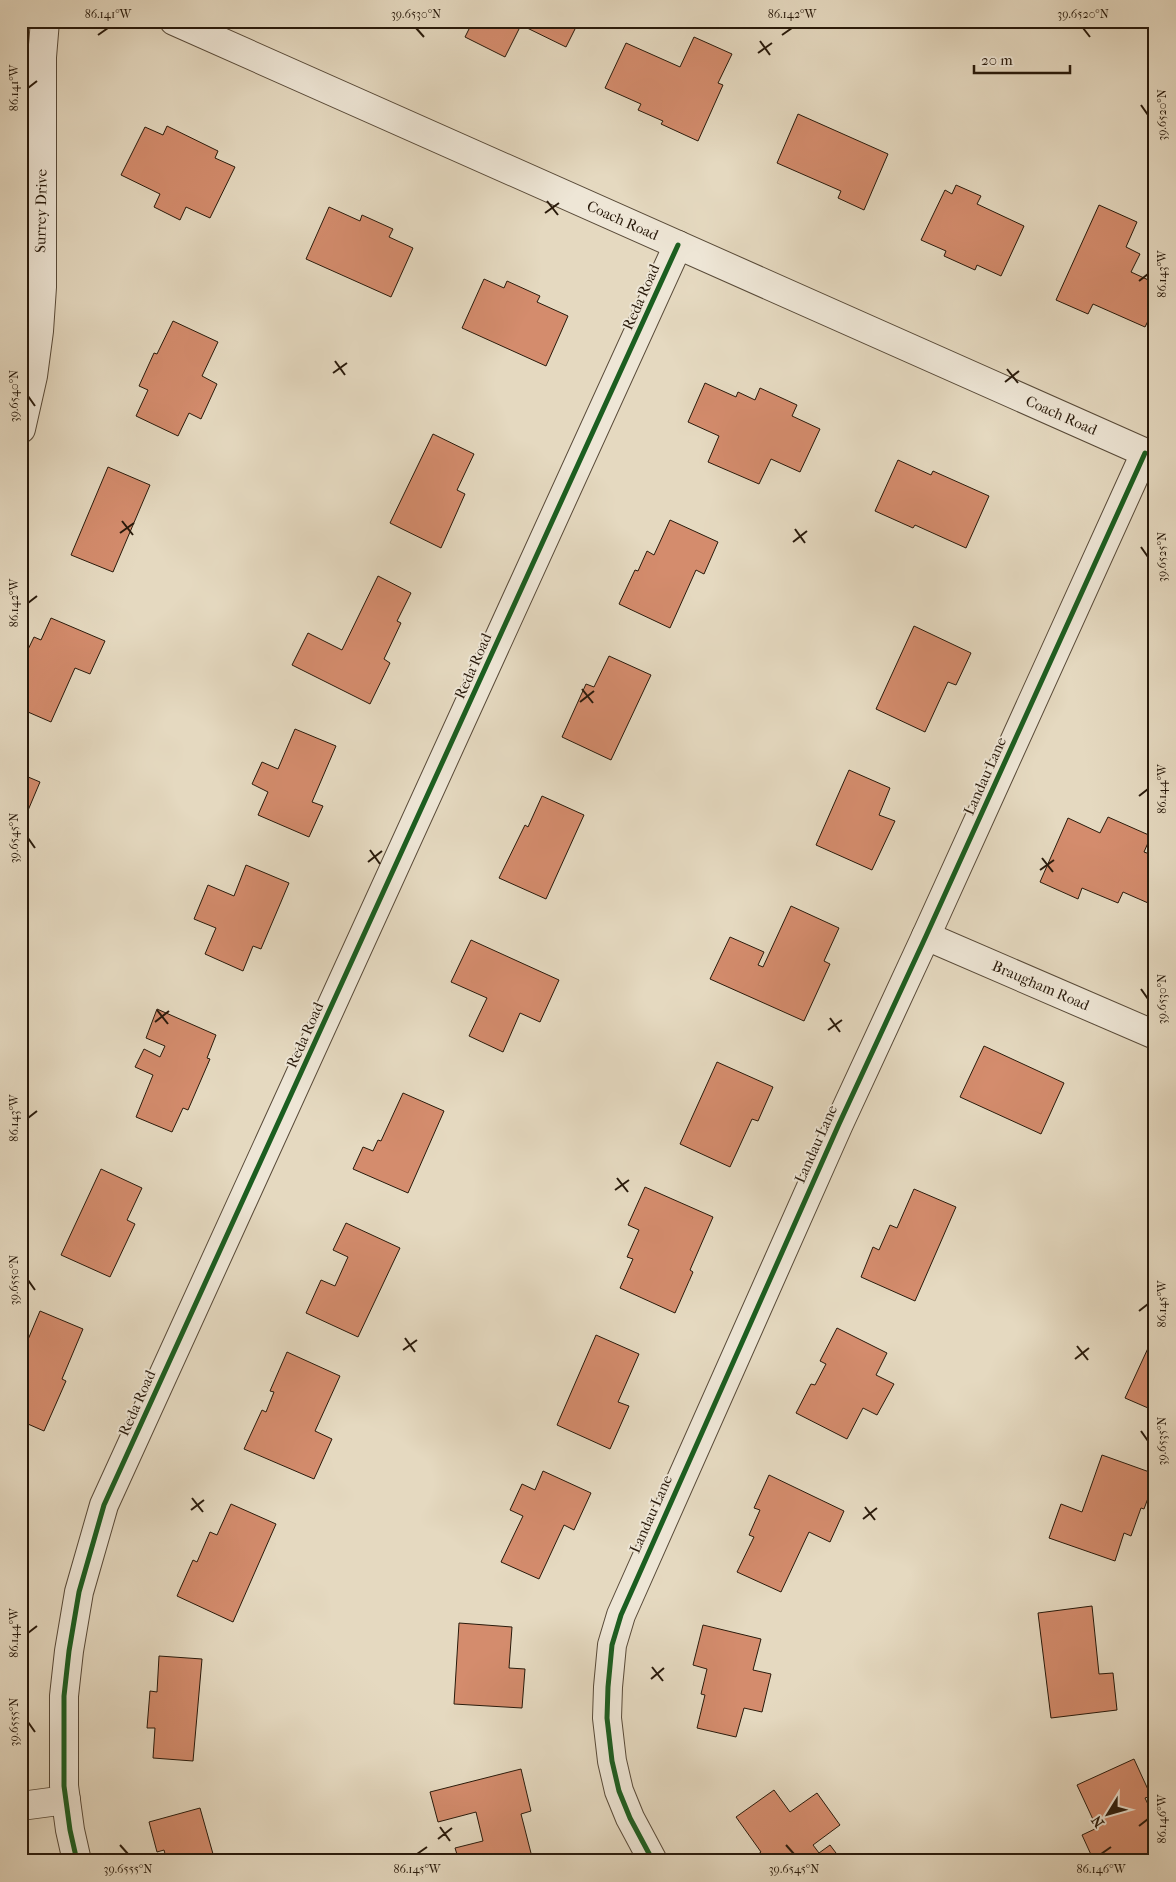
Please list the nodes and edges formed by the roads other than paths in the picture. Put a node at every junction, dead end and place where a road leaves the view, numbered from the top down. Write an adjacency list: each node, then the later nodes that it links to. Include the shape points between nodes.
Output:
1 (45, 21): 4 (street, Surrey Drive, via 42,58 42,287 33,376)
2 (174, 21): 3 (street, Coach Road)
3 (678, 245): 5 (street, Coach Road); 8 (street, Reda Road, via 104,1505 79,1592 69,1651 63,1711)
4 (21, 428)
5 (1150, 455): 6 (street, Landau Lane)
6 (926, 936): 7 (street, Braugham Road); 11 (street, Landau Lane, via 621,1615 612,1645 607,1718 612,1761 630,1818)
7 (1155, 1035)
8 (66, 1800): 9 (street); 10 (street, Reda Road)
9 (21, 1806)
10 (77, 1861)
11 (653, 1861)

